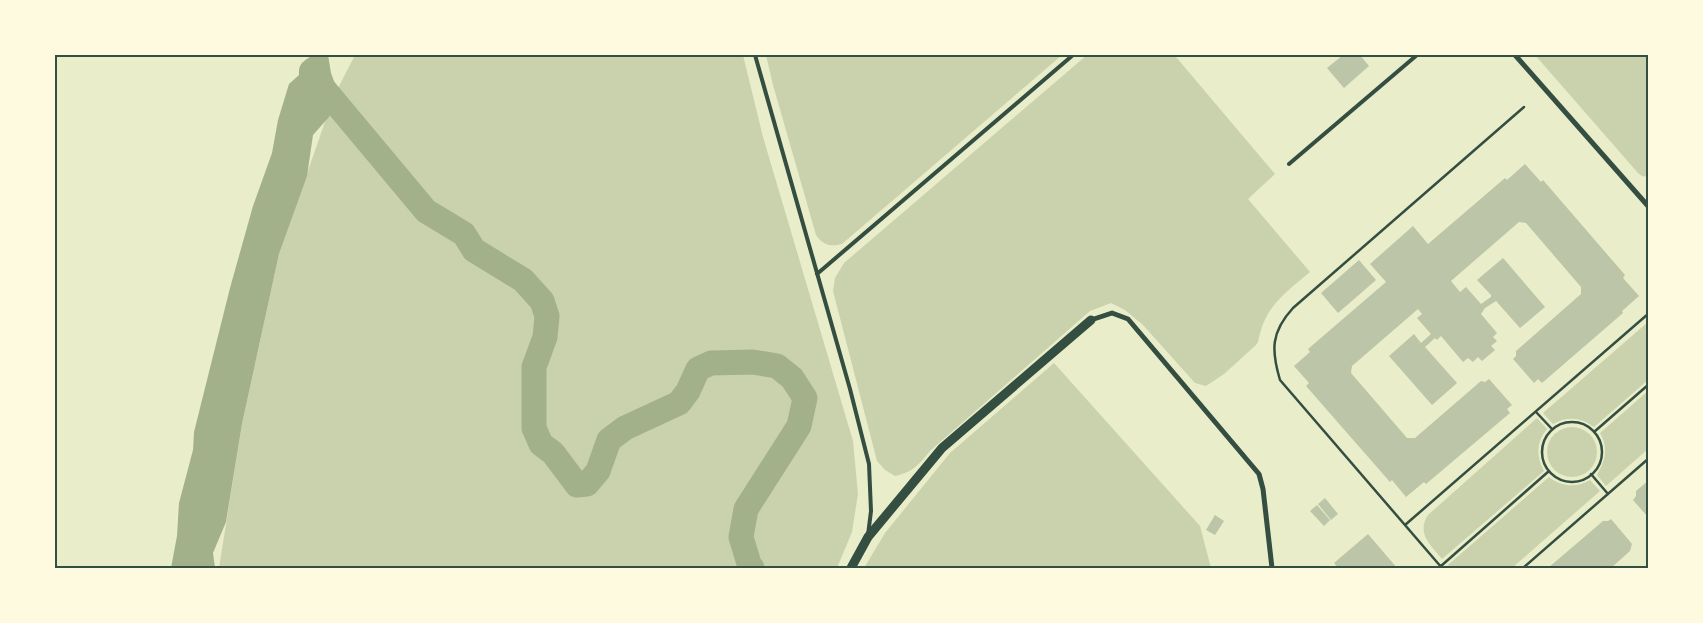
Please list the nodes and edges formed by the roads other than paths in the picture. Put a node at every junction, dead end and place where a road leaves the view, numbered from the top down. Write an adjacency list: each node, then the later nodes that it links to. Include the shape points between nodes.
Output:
1 (755, 55): 7 (lane)
2 (1073, 55): 7 (lane)
3 (1417, 55): 5 (lane)
4 (1515, 55): 6 (street)
5 (1289, 164)
6 (1647, 203)
7 (817, 274): 9 (lane, via 869,464 871,510)
8 (1091, 320): 9 (street, via 942,448); 11 (street, via 1112,313 1128,318 1259,474)
9 (868, 537): 10 (street)
10 (851, 568)
11 (1272, 568)

